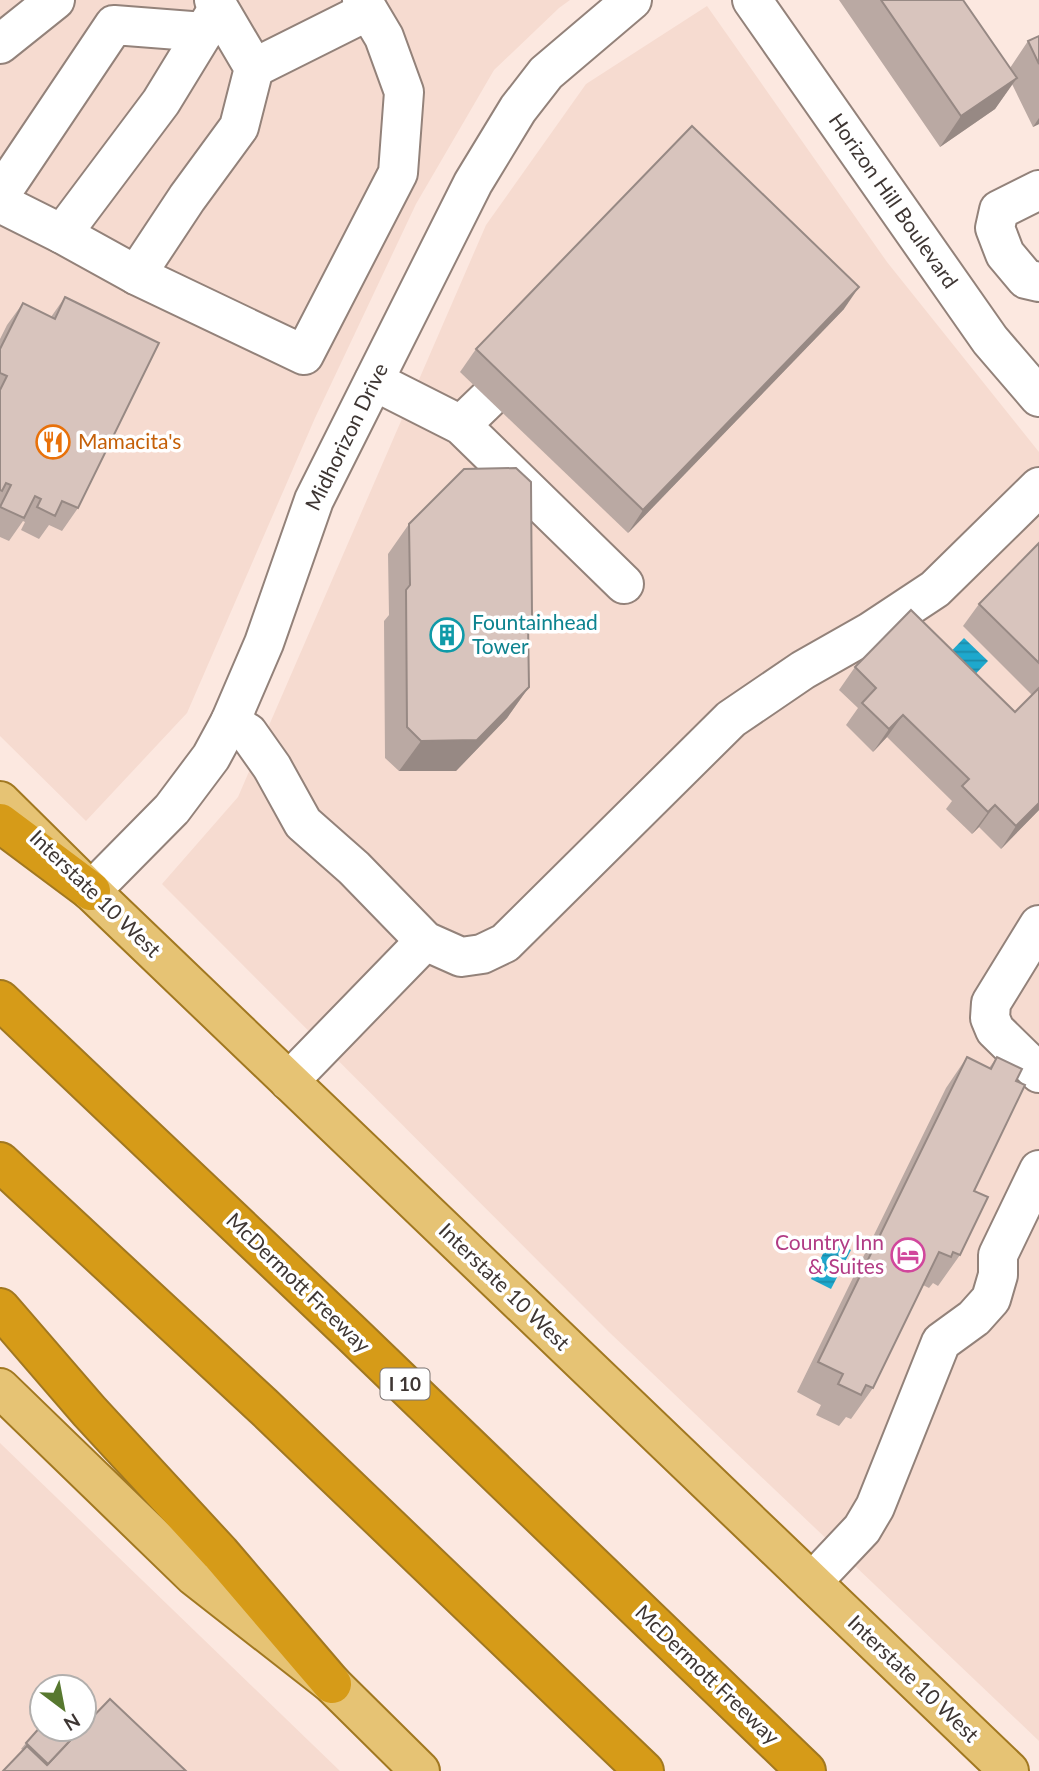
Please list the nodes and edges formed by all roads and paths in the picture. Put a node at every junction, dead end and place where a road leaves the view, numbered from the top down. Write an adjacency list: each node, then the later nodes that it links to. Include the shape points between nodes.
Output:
1 (55, 0): 6 (street)
2 (632, 0): 14 (street, Midhorizon Drive, via 546,73 518,109 472,183)
3 (752, 0): 15 (street, Horizon Hill Boulevard, via 990,340)
4 (365, 5): 7 (street); 12 (street, via 384,37 404,92 398,173 304,355)
5 (217, 10): 7 (street); 9 (street, via 114,25); 11 (street, via 161,102)
6 (0, 44)
7 (254, 68): 12 (street, via 239,127)
8 (1039, 190): 13 (street, via 999,210 995,228 1005,254 1026,279)
9 (0, 195)
10 (0, 204): 11 (street)
11 (62, 234): 12 (street)
12 (136, 275)
13 (1039, 282)
14 (374, 381): 17 (street); 20 (street, Midhorizon Drive, via 314,500 264,643)
15 (1038, 394)
16 (488, 399): 17 (street)
17 (461, 425): 19 (street)
18 (1039, 487): 25 (street, via 935,589 731,719 505,943 482,954 461,957)
19 (624, 584)
20 (230, 722): 23 (street, Midhorizon Drive, via 211,757 172,809); 25 (street, via 248,733 303,823 354,867)
21 (0, 801): 23 (main road, Interstate 10 West)
22 (0, 823): 23 (highway)
23 (91, 891): 28 (main road, Interstate 10 West)
24 (1039, 925): 27 (street, via 991,1003 990,1018 996,1030)
25 (425, 941): 28 (street)
26 (0, 1000): 37 (highway, McDermott Freeway / I 10)
27 (1039, 1073)
28 (289, 1081): 33 (main road, Interstate 10 West)
29 (0, 1162): 36 (highway, via 264,1406)
30 (1039, 1170): 33 (street, via 998,1255 991,1299 941,1342 875,1507 862,1529)
31 (0, 1308): 34 (highway)
32 (0, 1388): 34 (main road, via 194,1576)
33 (812, 1583): 38 (main road, Interstate 10 West)
34 (332, 1684): 35 (main road)
35 (420, 1771)
36 (644, 1771)
37 (806, 1771)
38 (1009, 1771)

